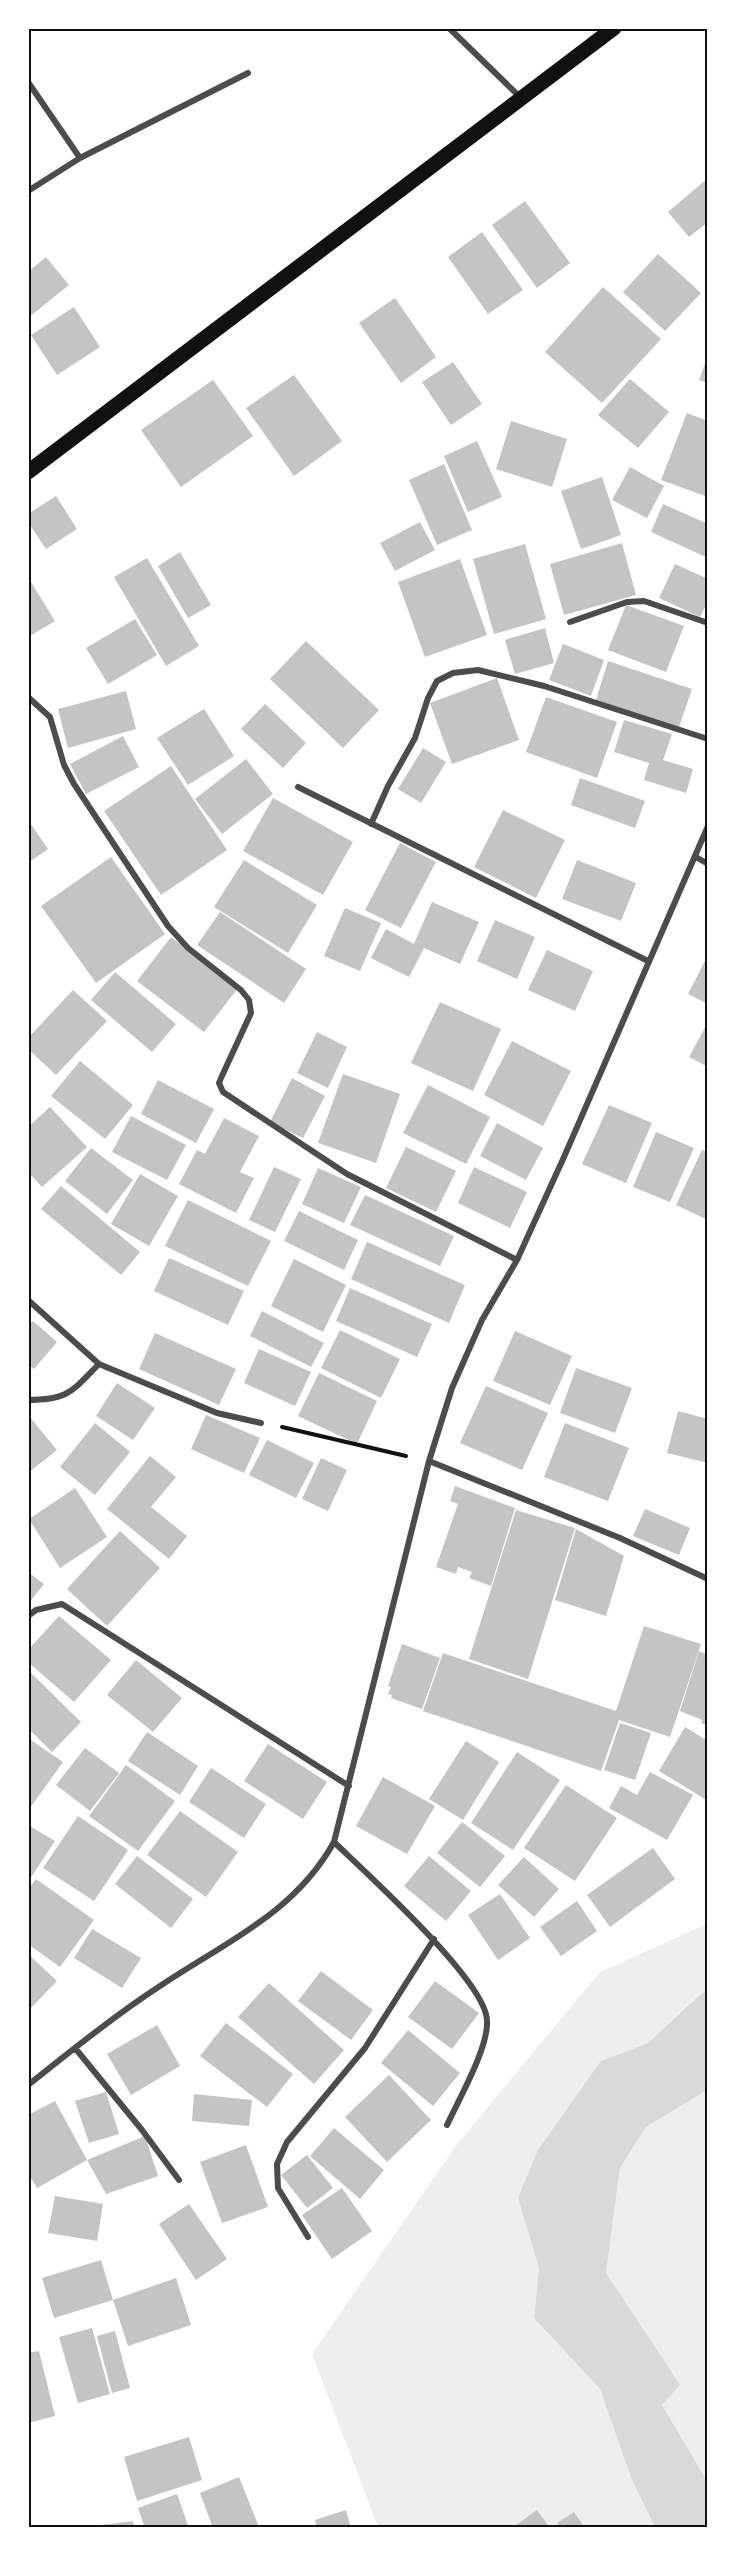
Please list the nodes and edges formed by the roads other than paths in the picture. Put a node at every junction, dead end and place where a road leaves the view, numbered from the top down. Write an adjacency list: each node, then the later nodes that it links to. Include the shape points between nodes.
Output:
1 (449, 28): 5 (street)
2 (614, 28): 5 (main road)
3 (248, 73): 6 (street)
4 (28, 82): 6 (street)
5 (522, 99): 8 (main road)
6 (80, 158): 7 (street)
7 (28, 191)
8 (28, 472)
9 (570, 622): 10 (street, via 627,602 644,601)
10 (708, 623)
11 (28, 696): 19 (street, via 50,717 64,765 168,926 249,1000 251,1013 220,1078 223,1092 347,1174)
12 (708, 739): 14 (street, via 544,686 478,670 453,673 437,681 415,738)
13 (298, 787): 14 (street)
14 (371, 824): 18 (street)
15 (708, 826): 16 (street)
16 (696, 857): 17 (street); 18 (street)
17 (708, 864)
18 (648, 961): 19 (street)
19 (517, 1260): 24 (street, via 482,1320 452,1388)
20 (28, 1300): 21 (street)
21 (99, 1364): 22 (street, via 68,1395); 23 (street, via 217,1413)
22 (28, 1400)
23 (261, 1423)
24 (429, 1461): 25 (street, via 620,1539); 27 (street)
25 (708, 1580)
26 (28, 1616): 27 (street, via 62,1604)
27 (349, 1786): 28 (street)
28 (334, 1842): 29 (street); 30 (street, via 323,1862 294,1895 252,1929 160,1985)
29 (434, 1939): 32 (street, via 482,2001 488,2018 486,2038); 34 (street, via 365,2048 286,2142 277,2164 278,2188)
30 (75, 2048): 31 (street); 33 (street)
31 (28, 2085)
32 (447, 2125)
33 (179, 2180)
34 (308, 2237)

